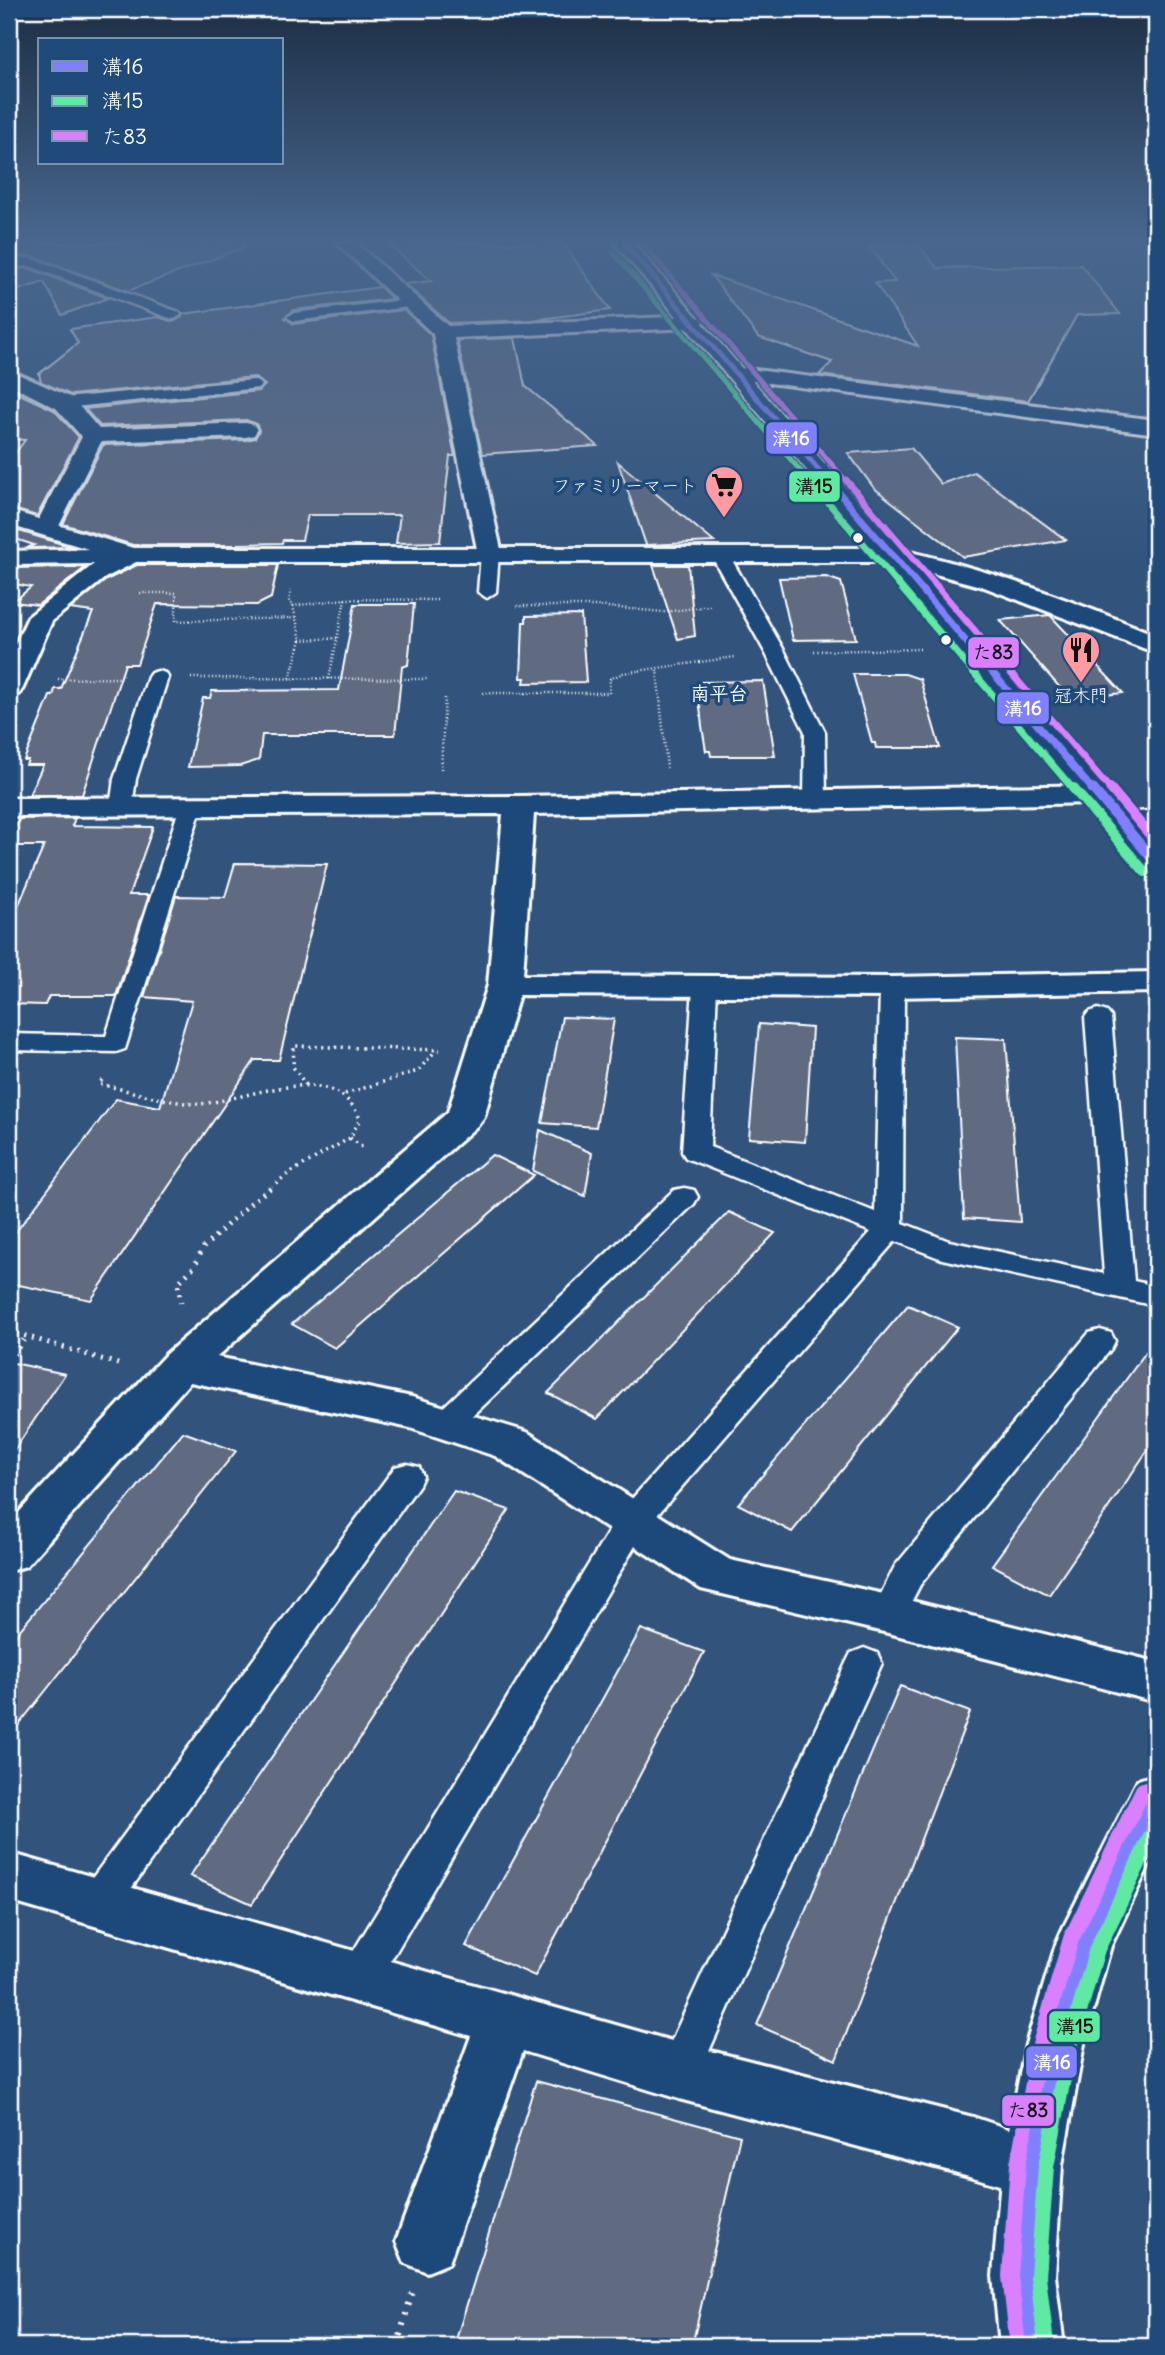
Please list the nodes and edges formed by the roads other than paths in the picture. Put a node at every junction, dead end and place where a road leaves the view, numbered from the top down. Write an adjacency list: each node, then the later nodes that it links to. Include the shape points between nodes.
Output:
1 (447, 353): 12 (street)
2 (721, 353): 3 (street)
3 (739, 374): 7 (street); 15 (street)
4 (9, 376): 6 (street)
5 (254, 384): 6 (lane)
6 (64, 403): 9 (street)
7 (1156, 427)
8 (246, 430): 9 (street)
9 (93, 436): 11 (street)
10 (9, 517): 11 (street)
11 (46, 528): 13 (street)
12 (490, 554): 13 (street); 14 (street); 17 (lane)
13 (131, 555): 16 (street); 20 (street, via 96,573 41,617)
14 (720, 555): 15 (street); 22 (lane, via 814,732)
15 (892, 555): 18 (street, via 1001,582); 21 (street)
16 (9, 558)
17 (487, 592)
18 (1156, 645)
19 (158, 677): 26 (lane, via 125,779)
20 (11, 683)
21 (1097, 794): 22 (street); 28 (street)
22 (815, 799): 23 (street)
23 (519, 805): 24 (street); 31 (street)
24 (191, 806): 26 (street); 35 (lane, via 116,1044)
25 (9, 807): 26 (street)
26 (121, 807)
27 (1156, 817): 28 (lane)
28 (1120, 820): 29 (street)
29 (1156, 863)
30 (1156, 982): 33 (street)
31 (505, 985): 32 (street); 41 (street, via 465,1116)
32 (705, 986): 33 (street); 37 (lane, via 696,1152)
33 (892, 987): 37 (lane)
34 (1098, 1017): 38 (lane)
35 (9, 1042)
36 (684, 1197): 42 (lane)
37 (889, 1229): 38 (lane, via 942,1250); 44 (lane)
38 (1120, 1290): 39 (lane)
39 (1156, 1296)
40 (1100, 1341): 46 (lane, via 907,1576)
41 (181, 1365): 42 (street); 45 (street)
42 (447, 1422): 44 (street, via 511,1444)
43 (407, 1476): 51 (lane)
44 (633, 1520): 46 (street, via 718,1576); 52 (lane)
45 (9, 1553)
46 (888, 1614): 48 (street)
47 (864, 1663): 54 (lane)
48 (1156, 1682)
49 (1156, 1796): 55 (street, via 1084,1944 1055,2044)
50 (9, 1877): 51 (street)
51 (99, 1901): 52 (street)
52 (359, 1978): 53 (street)
53 (506, 2019): 54 (street); 56 (street)
54 (679, 2071): 55 (street)
55 (1032, 2165): 57 (street, via 1024,2276)
56 (428, 2241)
57 (1032, 2346)

